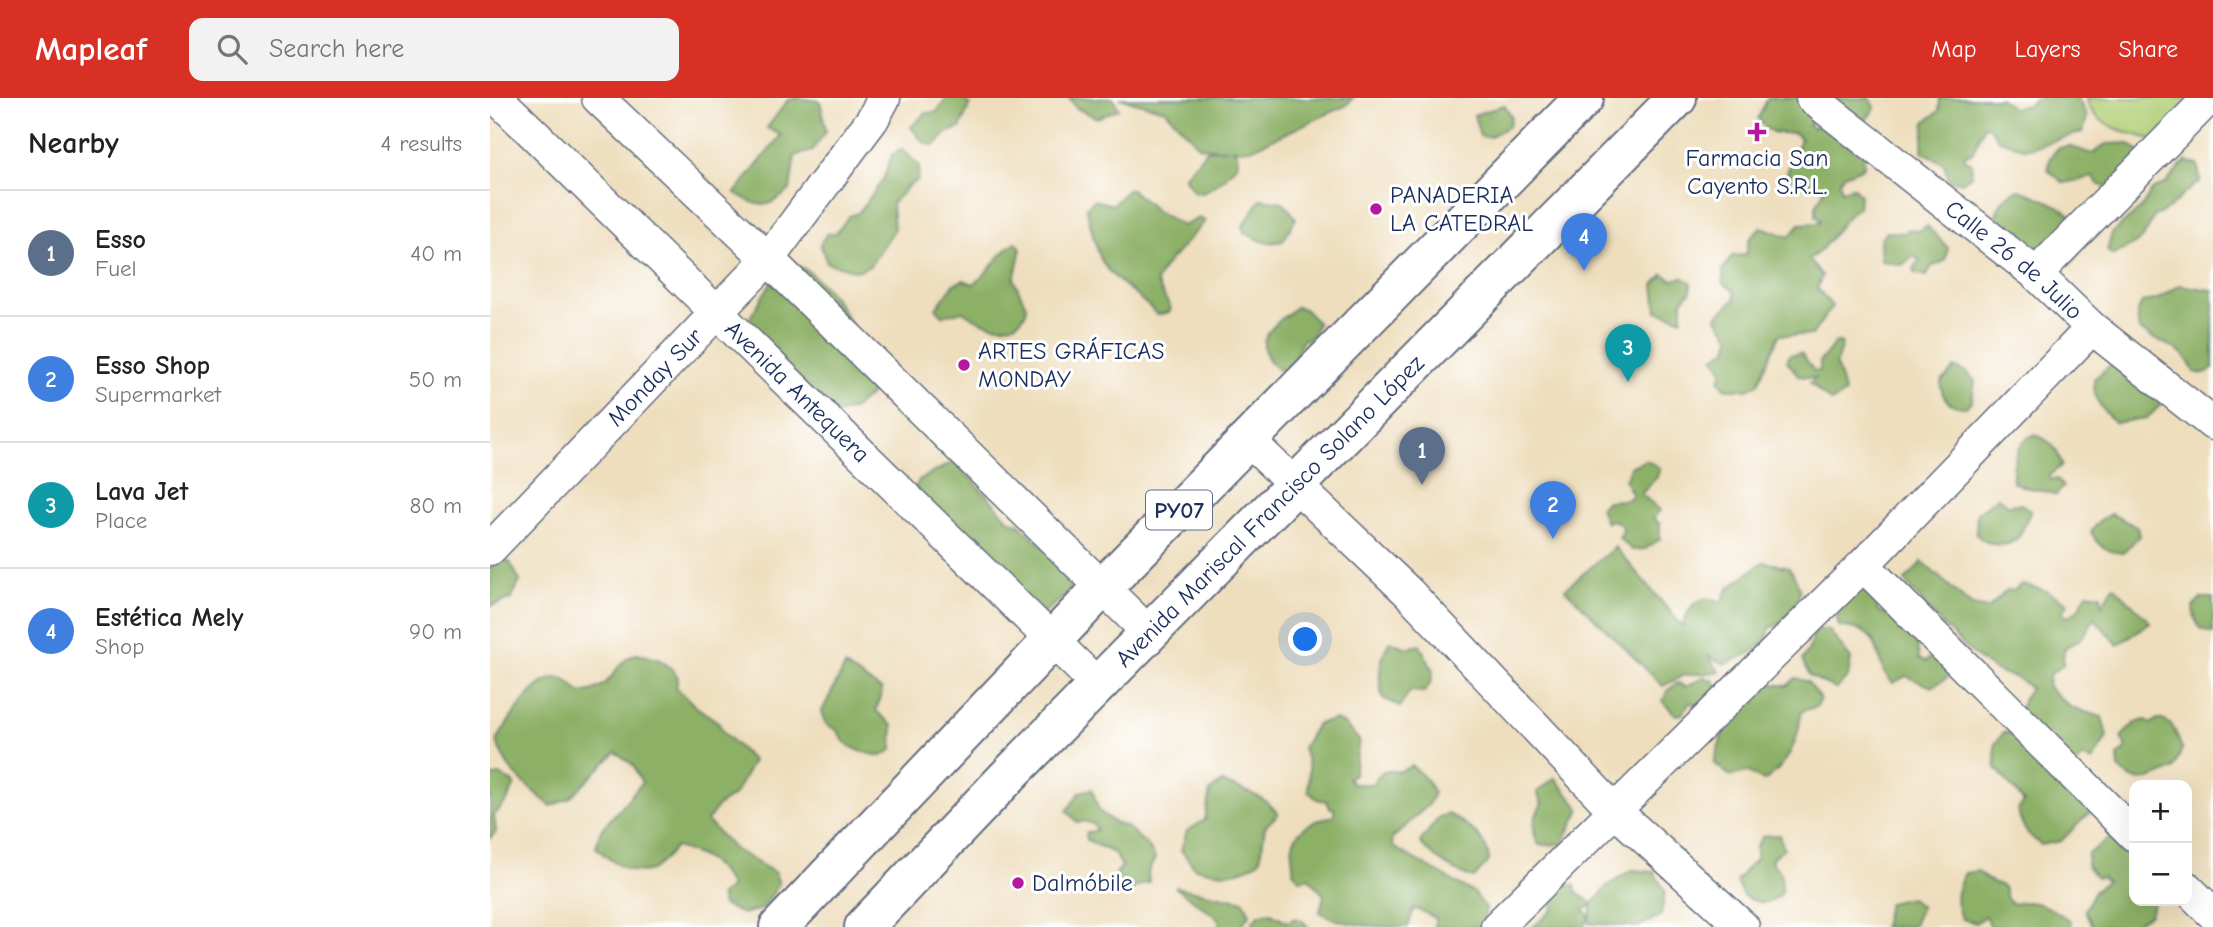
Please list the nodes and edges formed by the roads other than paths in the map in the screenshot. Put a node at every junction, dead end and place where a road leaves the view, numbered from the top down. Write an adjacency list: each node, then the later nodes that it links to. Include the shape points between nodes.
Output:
1 (497, 98): 10 (street, Avenida Antequera)
2 (598, 98): 8 (street)
3 (884, 98): 8 (street, Monday Sur)
4 (1677, 98): 14 (main road, Avenida Mariscal Francisco Solano López / PY07)
5 (1812, 98): 9 (street, Calle 26 de Julio)
6 (2209, 98): 9 (street)
7 (1572, 103): 13 (main road, PY07)
8 (768, 259): 10 (street, Monday Sur); 17 (street)
9 (2036, 274): 11 (street, Calle 26 de Julio)
10 (718, 313): 15 (street, Monday Sur); 19 (street, Avenida Antequera)
11 (2092, 328): 12 (street, Calle 26 de Julio); 16 (street)
12 (2213, 424)
13 (1248, 440): 14 (street); 17 (main road, PY07)
14 (1296, 486): 18 (main road, Avenida Mariscal Francisco Solano López / PY07); 21 (street, via 1408,592)
15 (490, 548)
16 (1863, 565): 21 (street); 22 (street)
17 (1102, 588): 18 (street); 19 (main road, PY07)
18 (1150, 634): 20 (main road, Avenida Mariscal Francisco Solano López / PY07)
19 (1052, 639): 20 (street, Avenida Antequera); 25 (main road, PY07)
20 (1098, 685): 26 (main road, Avenida Mariscal Francisco Solano López / PY07)
21 (1614, 810): 27 (street); 28 (street)
22 (2129, 830)
23 (2192, 893): 24 (street)
24 (2213, 914)
25 (779, 927)
26 (864, 927)
27 (1497, 927)
28 (1743, 927)

